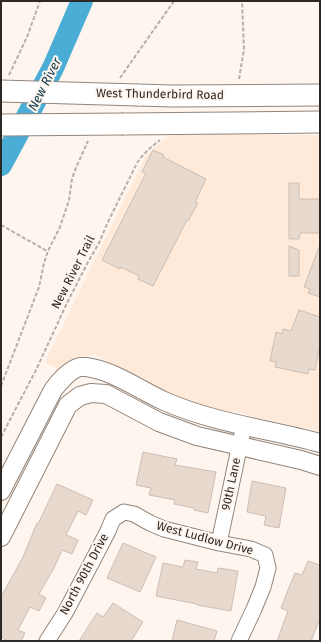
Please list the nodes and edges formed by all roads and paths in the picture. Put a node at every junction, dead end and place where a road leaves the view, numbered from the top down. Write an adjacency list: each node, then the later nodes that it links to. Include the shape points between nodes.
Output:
1 (40, 1): 4 (path)
2 (174, 1): 5 (path)
3 (242, 1): 8 (path, via 244,49)
4 (11, 72)
5 (122, 75)
6 (1, 91): 8 (main road, West Thunderbird Road, bridge)
7 (320, 95): 8 (main road, West Thunderbird Road)
8 (238, 96)
9 (320, 122): 10 (main road)
10 (173, 124): 11 (main road, bridge); 17 (path, New River Trail, via 164,138 147,151 137,163)
11 (1, 125)
12 (89, 139): 14 (path, New River Trail, via 72,179 62,221)
13 (1, 225): 14 (path)
14 (48, 251): 15 (path, New River Trail, via 39,287)
15 (1, 386)
16 (244, 425): 18 (street); 19 (street, 90th Lane); 21 (street, via 164,401 103,371 80,367 52,390)
17 (1, 437)
18 (320, 443)
19 (239, 446): 20 (street); 23 (street, via 198,436 159,422 106,394 91,393 80,396 68,405); 24 (street, 90th Lane)
20 (320, 466)
21 (1, 491)
22 (124, 512): 24 (street, West Ludlow Drive, via 134,514 164,529); 25 (street, North 90th Drive, via 112,519 94,558)
23 (1, 537)
24 (219, 543): 26 (street, West Ludlow Drive, via 251,549 265,555 268,568 263,587)
25 (47, 641)
26 (239, 641)

